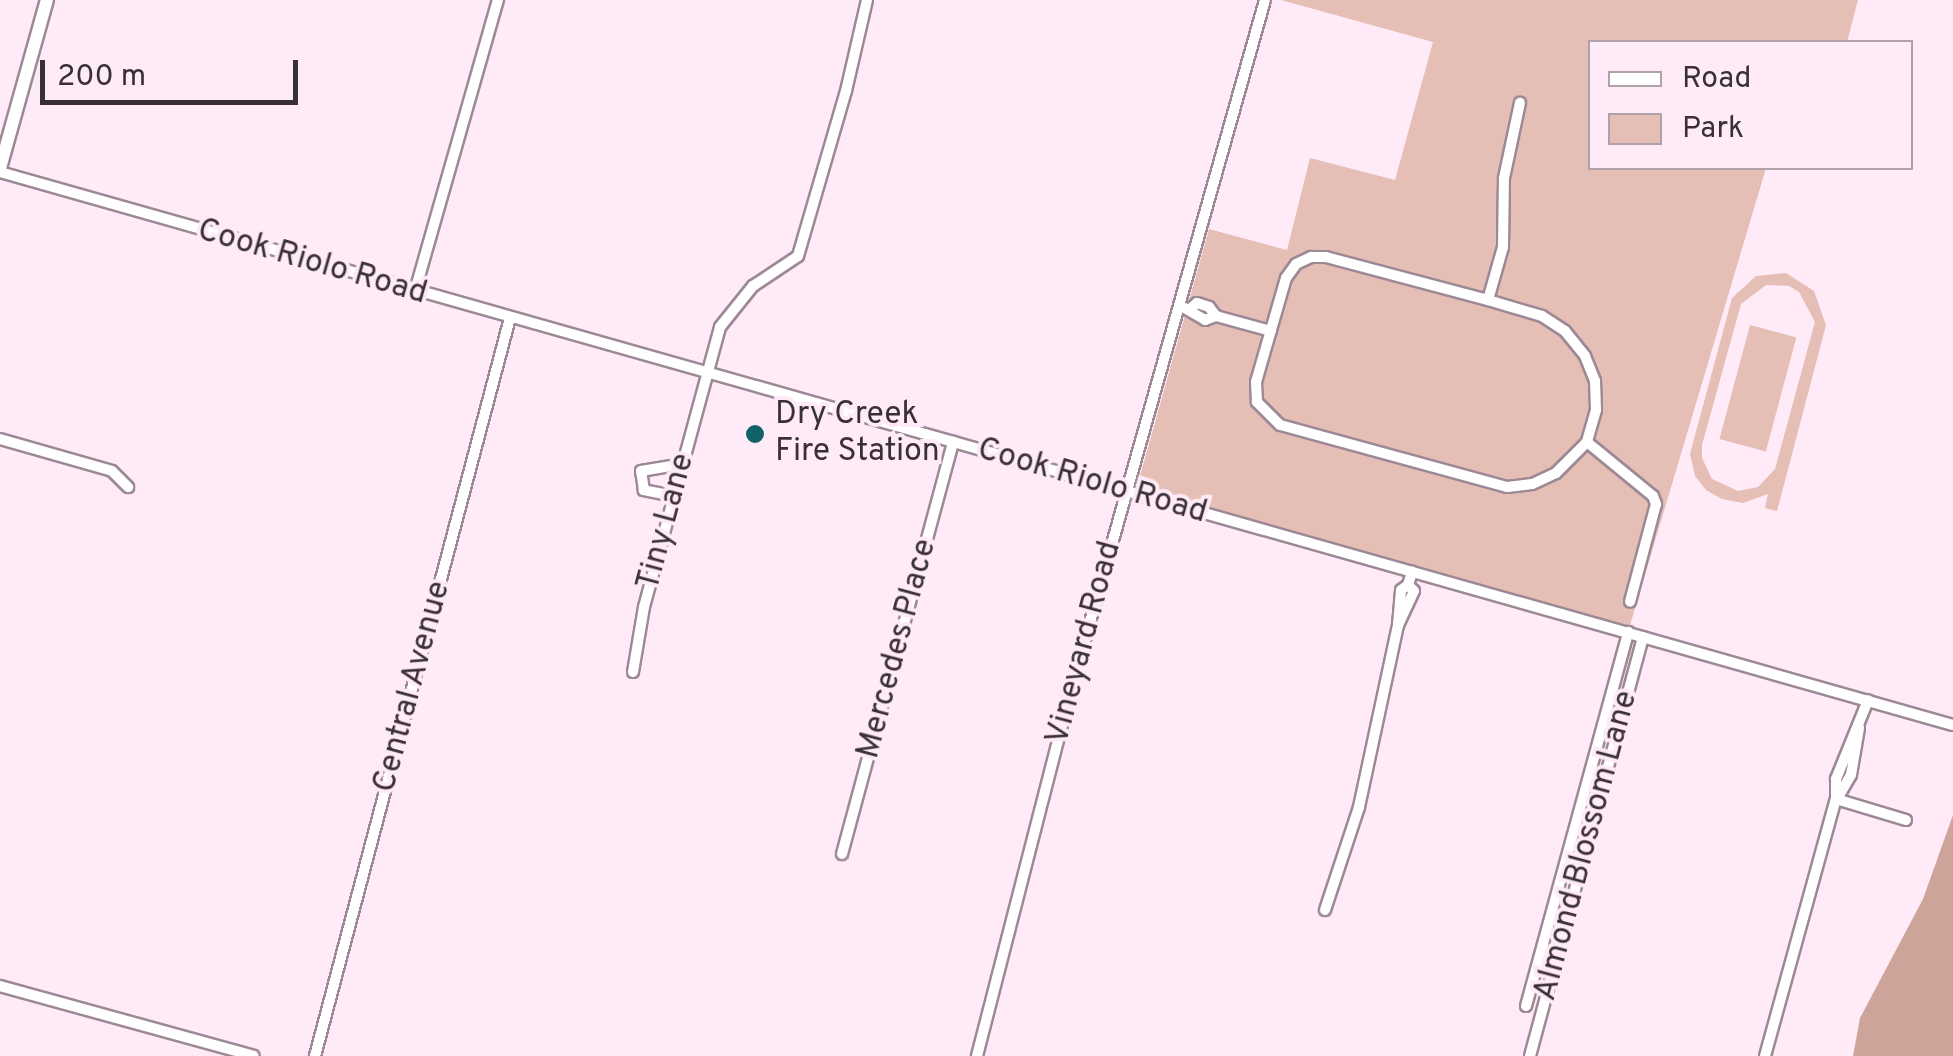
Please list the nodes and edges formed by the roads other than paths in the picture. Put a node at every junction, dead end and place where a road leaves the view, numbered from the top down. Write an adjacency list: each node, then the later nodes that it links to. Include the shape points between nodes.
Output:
1 (47, 0): 6 (main road)
2 (498, 0): 9 (street)
3 (867, 0): 14 (street, Tiny Lane, via 798,256 733,306)
4 (1265, 0): 11 (street, Vineyard Road)
5 (1520, 104): 10 (street, via 1504,178 1503,247)
6 (18, 106): 7 (main road); 8 (main road)
7 (0, 135)
8 (0, 170): 9 (street, Cook Riolo Road)
9 (415, 291): 12 (street, Cook Riolo Road)
10 (1488, 300): 13 (street, via 1311,257 1286,278); 17 (street, via 1542,316 1585,356 1596,410)
11 (1186, 308): 13 (street, via 1196,303 1216,316); 20 (street, Vineyard Road)
12 (510, 318): 14 (street, Cook Riolo Road); 36 (street, Central Avenue)
13 (1271, 331): 17 (street, via 1257,402 1280,425 1507,487 1556,473)
14 (708, 374): 16 (street, Cook Riolo Road); 18 (street, Tiny Lane)
15 (0, 439): 19 (street, via 112,471)
16 (954, 442): 20 (street, Cook Riolo Road); 31 (street, Mercedes Place)
17 (1587, 442): 23 (street, via 1653,496 1654,518)
18 (683, 464): 21 (street, Tiny Lane); 21 (street, via 642,471 644,490)
19 (128, 487)
20 (1128, 492): 22 (street, Cook Riolo Road); 37 (street, Vineyard Road)
21 (674, 496): 26 (street, Tiny Lane)
22 (1412, 572): 24 (street, Cook Riolo Road); 32 (street, via 1401,590 1359,807)
23 (1630, 602)
24 (1628, 632): 25 (street, Cook Riolo Road); 34 (street)
25 (1644, 637): 27 (street, Cook Riolo Road); 38 (street, Almond Blossom Lane)
26 (632, 672)
27 (1868, 700): 28 (street, Cook Riolo Road); 29 (street, via 1851,775)
28 (1953, 725)
29 (1836, 800): 30 (street); 39 (street)
30 (1906, 820)
31 (842, 854)
32 (1325, 910)
33 (0, 986): 35 (street)
34 (1526, 1006)
35 (254, 1056)
36 (315, 1056)
37 (976, 1056)
38 (1530, 1056)
39 (1765, 1056)

